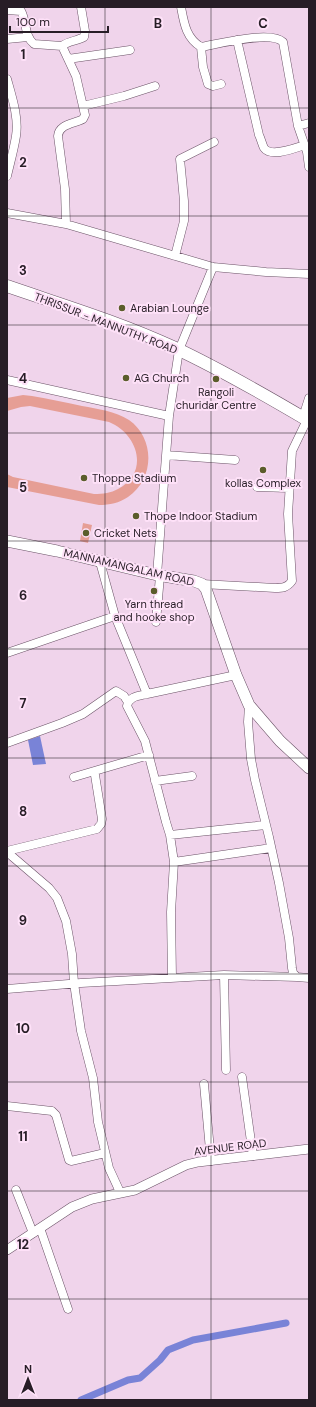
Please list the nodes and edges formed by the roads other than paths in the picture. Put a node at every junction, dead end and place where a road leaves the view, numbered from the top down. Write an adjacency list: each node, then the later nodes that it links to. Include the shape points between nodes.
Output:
1 (81, 7): 7 (street, via 84,37)
2 (181, 7): 8 (street, via 189,36)
3 (7, 10): 4 (street, via 21,11)
4 (28, 37): 5 (street); 7 (street, via 34,44)
5 (7, 39)
6 (237, 40): 8 (street); 17 (street, via 273,37 283,42); 19 (street, via 264,148 276,153)
7 (62, 46): 10 (street)
8 (202, 47): 12 (street, via 203,67 208,84)
9 (130, 50): 10 (street)
10 (68, 60): 14 (street, via 76,76)
11 (7, 79): 15 (street)
12 (221, 84)
13 (155, 86): 14 (street)
14 (83, 106): 23 (street, via 83,119 58,130)
15 (10, 108): 21 (street, via 17,126)
16 (309, 123): 17 (street)
17 (298, 126): 19 (street)
18 (214, 142): 24 (street, via 180,159 184,221)
19 (305, 145): 20 (street)
20 (309, 167)
21 (7, 175)
22 (7, 213): 23 (street)
23 (66, 224): 24 (street)
24 (175, 256): 25 (street)
25 (213, 268): 26 (street); 28 (street)
26 (309, 274)
27 (7, 286): 28 (main road, THRISSUR - MANNUTHY ROAD)
28 (179, 350): 31 (street); 32 (main road, THRISSUR - MANNUTHY ROAD)
29 (7, 380): 31 (street)
30 (309, 398): 32 (street)
31 (169, 416): 33 (street)
32 (306, 419): 36 (street, via 292,451)
33 (166, 455): 34 (street); 39 (street)
34 (235, 460)
35 (257, 487): 36 (street)
36 (289, 488): 40 (street, via 292,581 289,585 274,588)
37 (7, 541): 38 (main road, MANNAMANGALAM ROAD)
38 (100, 562): 39 (main road, MANNAMANGALAM ROAD); 41 (street)
39 (159, 576): 40 (main road, MANNAMANGALAM ROAD); 42 (street)
40 (202, 584): 44 (main road, MANNAMANGALAM ROAD)
41 (115, 616): 43 (street); 45 (street)
42 (156, 622)
43 (7, 653)
44 (236, 674): 45 (street); 47 (main road, MANNAMANGALAM ROAD)
45 (147, 694): 46 (street, via 132,698)
46 (128, 702): 48 (street, via 116,691 83,714); 49 (street)
47 (249, 705): 50 (main road, MANNAMANGALAM ROAD, via 280,741); 55 (street, via 251,759)
48 (7, 743)
49 (149, 755): 53 (street); 54 (street)
50 (309, 768)
51 (95, 775): 58 (street, via 102,819 97,829)
52 (192, 776): 54 (street)
53 (74, 777)
54 (155, 781): 56 (street)
55 (266, 825): 56 (street); 57 (street)
56 (170, 835): 59 (street)
57 (271, 848): 59 (street); 61 (street, via 289,938 293,973)
58 (7, 851): 64 (street, via 57,898 66,921)
59 (174, 862): 62 (street, via 171,912)
60 (224, 975): 61 (street); 62 (street); 66 (street)
61 (297, 977): 63 (street)
62 (172, 978): 64 (street)
63 (309, 978)
64 (74, 983): 65 (street); 71 (street)
65 (7, 989)
66 (226, 1070)
67 (242, 1077): 72 (street)
68 (204, 1084): 73 (street)
69 (7, 1106): 71 (street, via 52,1111 56,1115 71,1161)
70 (309, 1149): 72 (street, AVENUE ROAD)
71 (105, 1153): 75 (street)
72 (254, 1156): 73 (street, AVENUE ROAD)
73 (211, 1161): 75 (street, AVENUE ROAD, via 186,1165 135,1190)
74 (16, 1190): 76 (street)
75 (120, 1192): 76 (street, AVENUE ROAD, via 72,1207)
76 (37, 1230): 77 (street, AVENUE ROAD); 78 (street)
77 (7, 1250)
78 (68, 1309)

